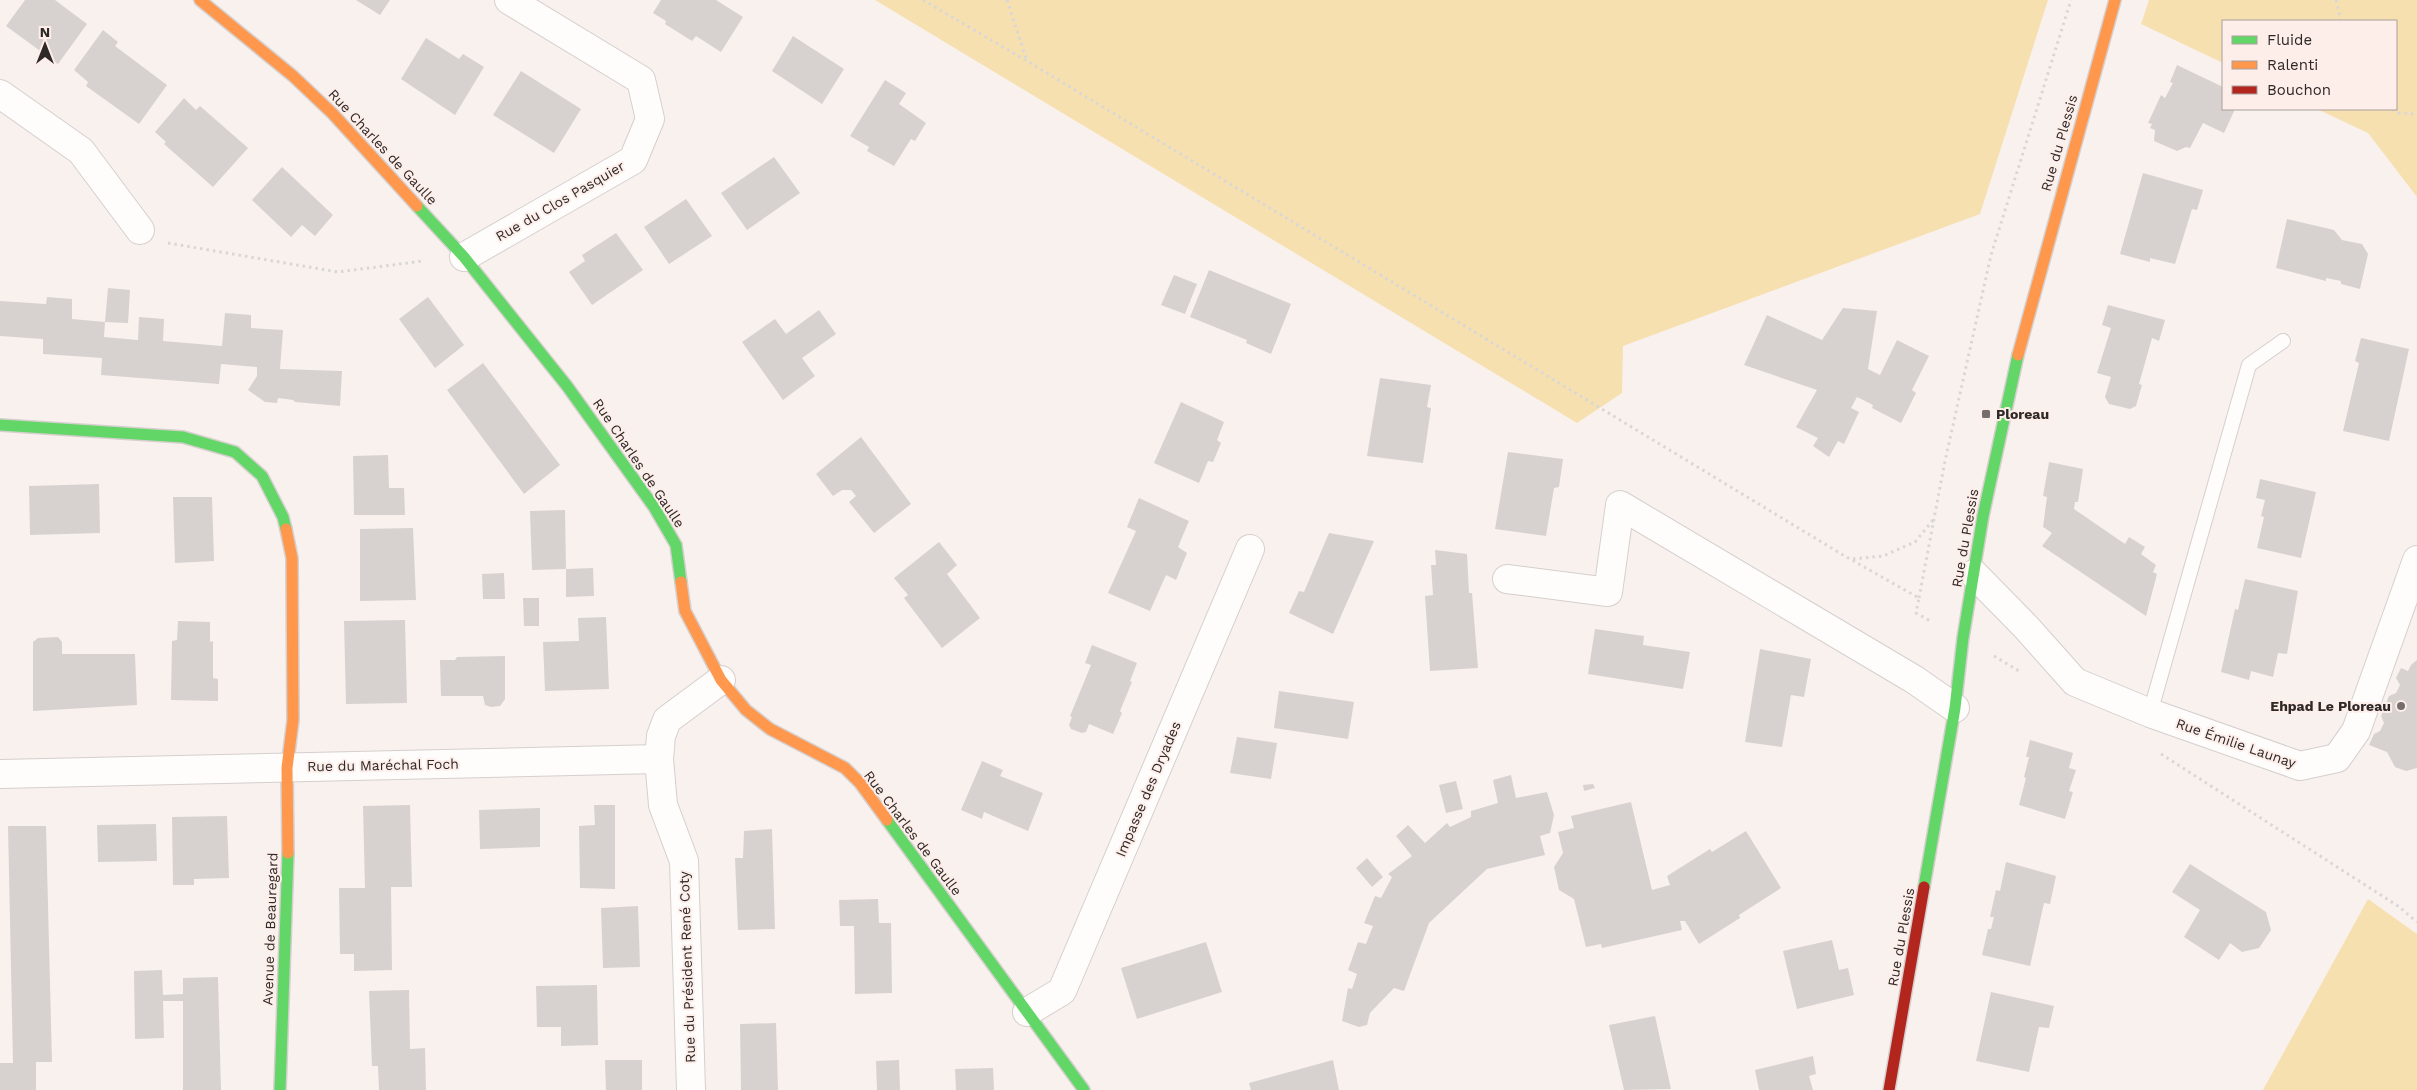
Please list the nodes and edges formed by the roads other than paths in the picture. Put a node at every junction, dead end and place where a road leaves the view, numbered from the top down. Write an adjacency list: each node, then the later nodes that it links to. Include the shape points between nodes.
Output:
1 (200, 0): 6 (street, Rue Charles de Gaulle, via 333,114)
2 (509, 0): 6 (street, Rue du Clos Pasquier, via 641,80 650,120 633,160)
3 (2115, 0): 11 (street, Rue du Plessis, via 2023,329 1983,516)
4 (0, 94): 5 (street, via 81,151)
5 (140, 230)
6 (464, 257): 13 (street, Rue Charles de Gaulle, via 567,386 654,507 676,545 685,611)
7 (2283, 342): 15 (lane, via 2249,365)
8 (0, 425): 17 (street, Avenue de Beauregard, via 183,437 235,452 262,476 283,516 292,558 293,720)
9 (1250, 549): 19 (street, Impasse des Dryades, via 1062,991)
10 (2417, 560): 15 (street, Rue Émilie Launay, via 2356,731 2337,758 2300,766)
11 (1974, 574): 14 (street, Rue du Plessis); 15 (street, Rue Émilie Launay, via 2076,682)
12 (1507, 579): 14 (street, via 1608,592 1620,505 1916,680)
13 (721, 680): 16 (street, via 667,720 661,736); 19 (street, Rue Charles de Gaulle, via 746,710 770,729 844,768 860,783)
14 (1955, 708): 23 (street, Rue du Plessis)
15 (2150, 713)
16 (659, 759): 17 (street, Rue du Maréchal Foch); 21 (street, Rue du Président René Coty, via 663,805 684,861)
17 (287, 768): 18 (street, Rue du Maréchal Foch); 20 (street, Avenue de Beauregard, via 289,816)
18 (0, 774)
19 (1027, 1012): 22 (street, Rue Charles de Gaulle)
20 (280, 1090)
21 (690, 1090)
22 (1084, 1090)
23 (1889, 1090)

